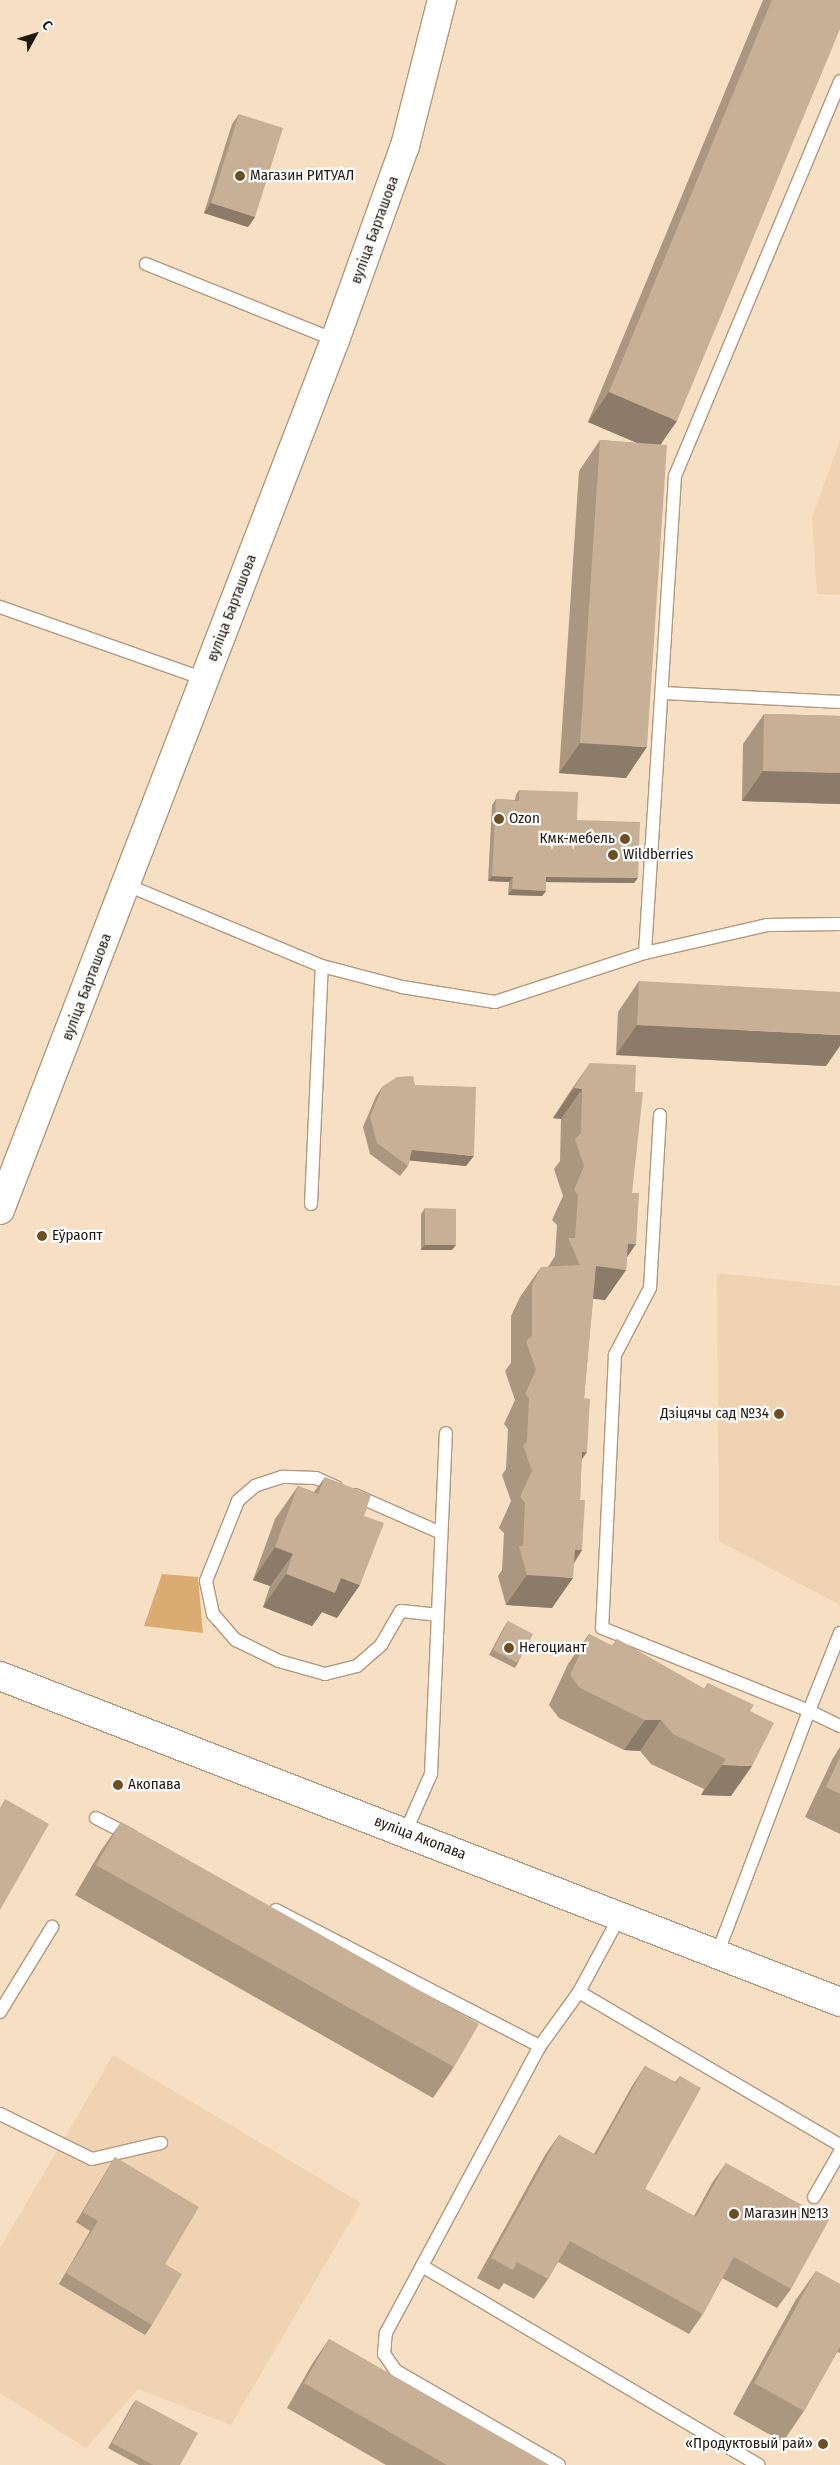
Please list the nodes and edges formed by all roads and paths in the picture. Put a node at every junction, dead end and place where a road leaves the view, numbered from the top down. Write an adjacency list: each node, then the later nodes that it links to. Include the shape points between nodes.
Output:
1 (442, 0): 4 (main road, вуліца Барташова, via 405,146)
2 (840, 81): 7 (lane, via 675,476)
3 (146, 264): 4 (lane)
4 (335, 340): 6 (main road, вуліца Барташова)
5 (0, 606): 6 (lane)
6 (204, 679): 9 (main road, вуліца Барташова)
7 (664, 693): 8 (lane); 11 (lane)
8 (840, 702)
9 (128, 884): 12 (lane); 15 (main road, вуліца Барташова)
10 (840, 924): 11 (lane, via 767,925)
11 (645, 953): 12 (lane, via 496,1002 402,988)
12 (322, 966): 14 (lane)
13 (660, 1115): 21 (lane, via 650,1288 615,1355 602,1628)
14 (311, 1204)
15 (0, 1210)
16 (446, 1434): 17 (lane)
17 (440, 1532): 18 (lane); 18 (lane, via 316,1478 282,1477 255,1486 238,1501 206,1581 213,1614 236,1640 280,1661 325,1674 357,1666 381,1645 401,1611)
18 (437, 1615): 24 (lane, via 431,1774)
19 (840, 1633): 21 (lane)
20 (0, 1676): 24 (main road, вуліца Акопава)
21 (809, 1711): 22 (lane); 29 (lane)
22 (840, 1726)
23 (96, 1818): 25 (lane)
24 (405, 1833): 27 (main road, вуліца Акопава)
25 (140, 1841)
26 (264, 1904): 33 (lane)
27 (620, 1916): 29 (main road, вуліца Акопава); 30 (lane)
28 (52, 1926): 32 (lane)
29 (717, 1954): 31 (main road, вуліца Акопава)
30 (579, 1992): 33 (lane); 36 (lane)
31 (840, 2002)
32 (0, 2012)
33 (540, 2046): 39 (lane)
34 (0, 2114): 35 (lane, via 92,2159)
35 (160, 2143)
36 (840, 2144)
37 (840, 2152): 38 (lane)
38 (814, 2197)
39 (422, 2266): 40 (lane, via 386,2333 384,2354 396,2371); 41 (lane)
40 (559, 2465)
41 (758, 2465)

